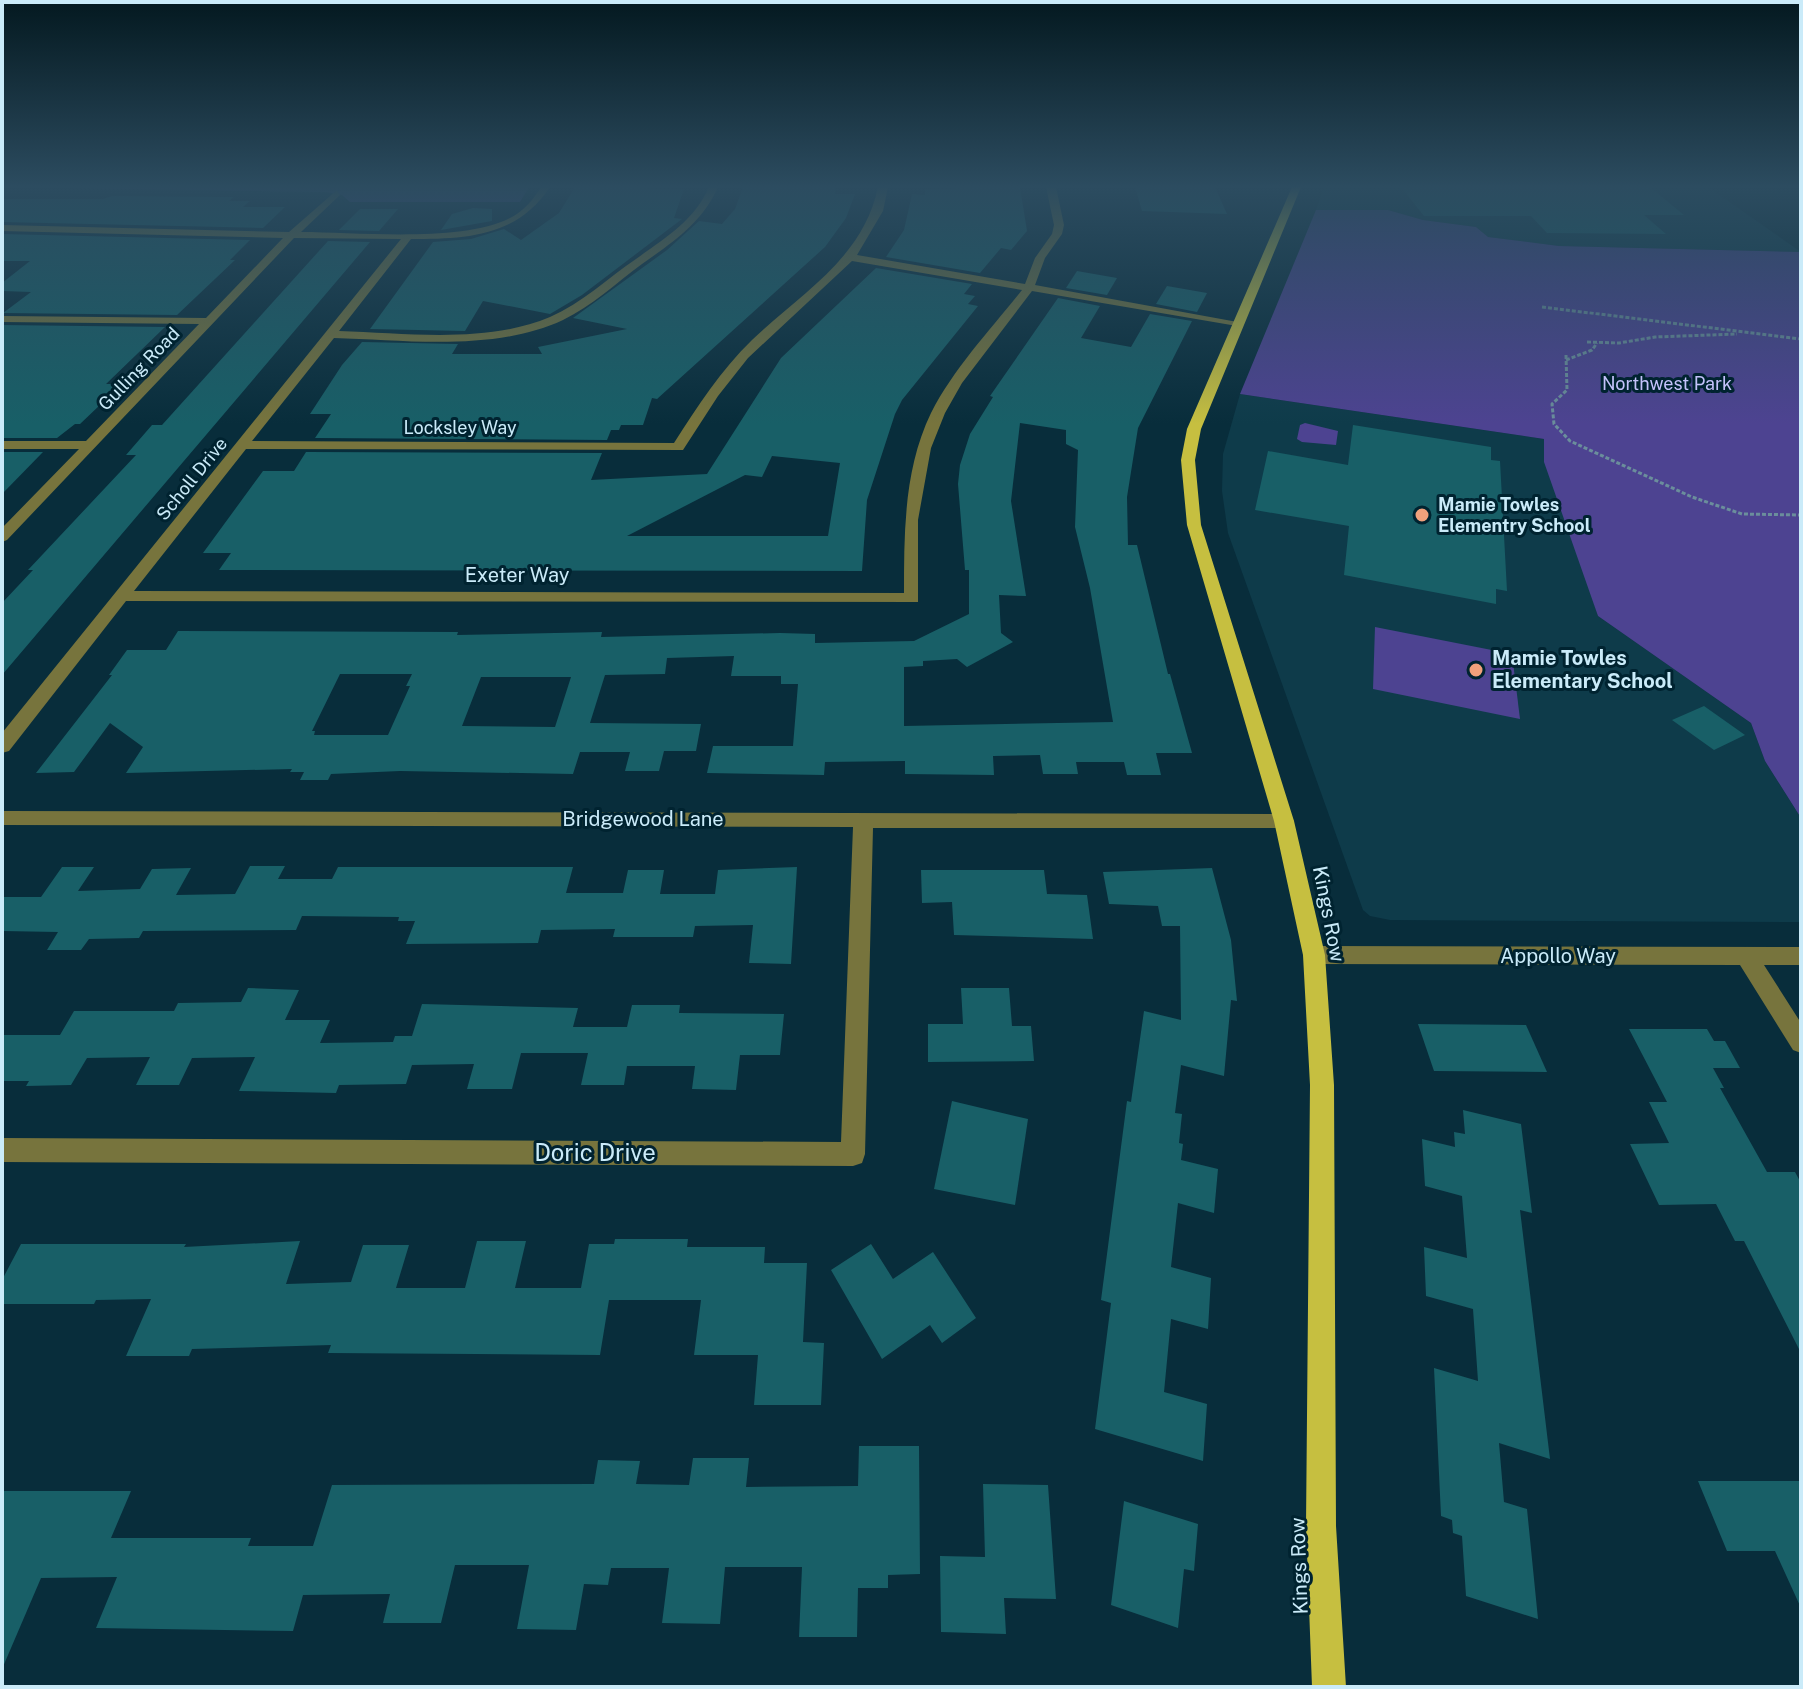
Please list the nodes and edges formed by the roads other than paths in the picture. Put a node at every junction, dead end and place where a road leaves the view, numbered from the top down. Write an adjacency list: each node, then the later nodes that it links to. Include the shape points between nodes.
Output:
1 (262, 266): 10 (street, Gulling Road)
2 (384, 266): 12 (street, Scholl Drive)
3 (633, 266): 12 (street, via 569,312 543,324 490,335)
4 (840, 266): 15 (street, Locksley Way, via 730,371 678,447)
5 (900, 266): 8 (street)
6 (1037, 266): 8 (street)
7 (1262, 266): 11 (main road, Kings Row)
8 (1029, 288): 11 (street); 19 (street, Exeter Way, via 956,382 924,448 911,520 912,598)
9 (2, 319): 10 (street)
10 (209, 321): 14 (street, Gulling Road)
11 (1237, 323): 23 (main road, Kings Row, via 1194,429 1189,502)
12 (330, 334): 15 (street, Scholl Drive)
13 (2, 445): 14 (street)
14 (91, 445): 17 (street, Gulling Road)
15 (242, 445): 19 (street, Scholl Drive)
16 (2, 513): 17 (street)
17 (25, 513): 18 (street, Gulling Road)
18 (2, 537)
19 (121, 596): 20 (street, Scholl Drive)
20 (2, 746)
21 (2, 818): 22 (street, Bridgewood Lane)
22 (863, 820): 23 (street, Bridgewood Lane); 28 (street, Doric Drive, via 853,1154)
23 (1284, 821): 24 (main road, Kings Row)
24 (1314, 955): 26 (street, Appollo Way); 29 (main road, Kings Row, via 1322,1085 1321,1526)
25 (1801, 956): 26 (street, Appollo Way)
26 (1747, 957): 27 (street)
27 (1801, 1043)
28 (2, 1150)
29 (1329, 1687)

